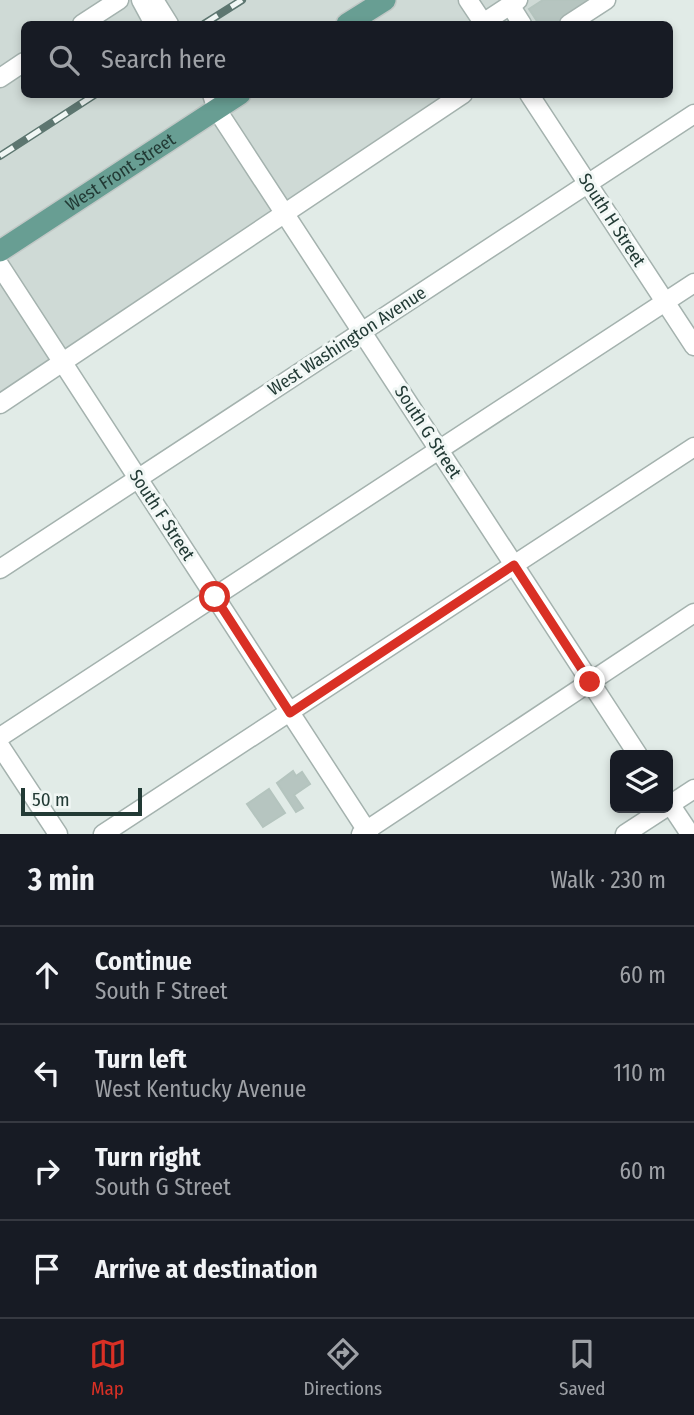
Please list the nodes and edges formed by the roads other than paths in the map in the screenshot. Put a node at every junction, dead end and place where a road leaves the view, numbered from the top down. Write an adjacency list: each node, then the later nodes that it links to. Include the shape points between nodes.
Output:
1 (119, 0): 8 (street)
2 (141, 0): 9 (street)
3 (154, 0): 10 (street)
4 (385, 0): 11 (main road)
5 (468, 0): 12 (street)
6 (606, 0): 15 (street)
7 (514, 2): 13 (street); 14 (street)
8 (87, 21)
9 (152, 21)
10 (167, 21)
11 (352, 21)
12 (481, 21)
13 (487, 21)
14 (521, 21)
15 (574, 21)
16 (21, 64): 17 (street)
17 (0, 78)
18 (457, 98): 23 (street)
19 (533, 98): 22 (street, South H Street)
20 (215, 102): 23 (street, South G Street); 24 (main road, West Front Street)
21 (694, 114): 22 (street, West Washington Avenue)
22 (588, 183): 27 (street, South H Street); 28 (street, West Washington Avenue)
23 (285, 214): 28 (street, South G Street); 30 (street)
24 (0, 251)
25 (0, 266): 30 (street, South F Street)
26 (694, 283): 27 (street)
27 (665, 302): 29 (street, South H Street); 33 (street)
28 (362, 331): 33 (street, South G Street); 34 (street, West Washington Avenue)
29 (694, 346)
30 (62, 362): 31 (street); 34 (street, South F Street)
31 (0, 404)
32 (694, 447): 35 (street)
33 (439, 449): 35 (street, South G Street); 37 (street)
34 (138, 479): 36 (street, West Washington Avenue); 37 (street, South F Street)
35 (514, 565): 39 (street, South G Street); 40 (street)
36 (0, 569)
37 (215, 597): 40 (street, South F Street); 41 (street)
38 (694, 613): 39 (street)
39 (590, 682): 43 (street, South G Street); 48 (street)
40 (290, 713): 48 (street, South F Street); 50 (street)
41 (0, 737)
42 (0, 746): 49 (street)
43 (635, 750)
44 (694, 789): 45 (street)
45 (673, 802)
46 (673, 812): 52 (street)
47 (656, 813): 51 (street)
48 (366, 833)
49 (58, 834)
50 (103, 834)
51 (625, 834)
52 (690, 834)

